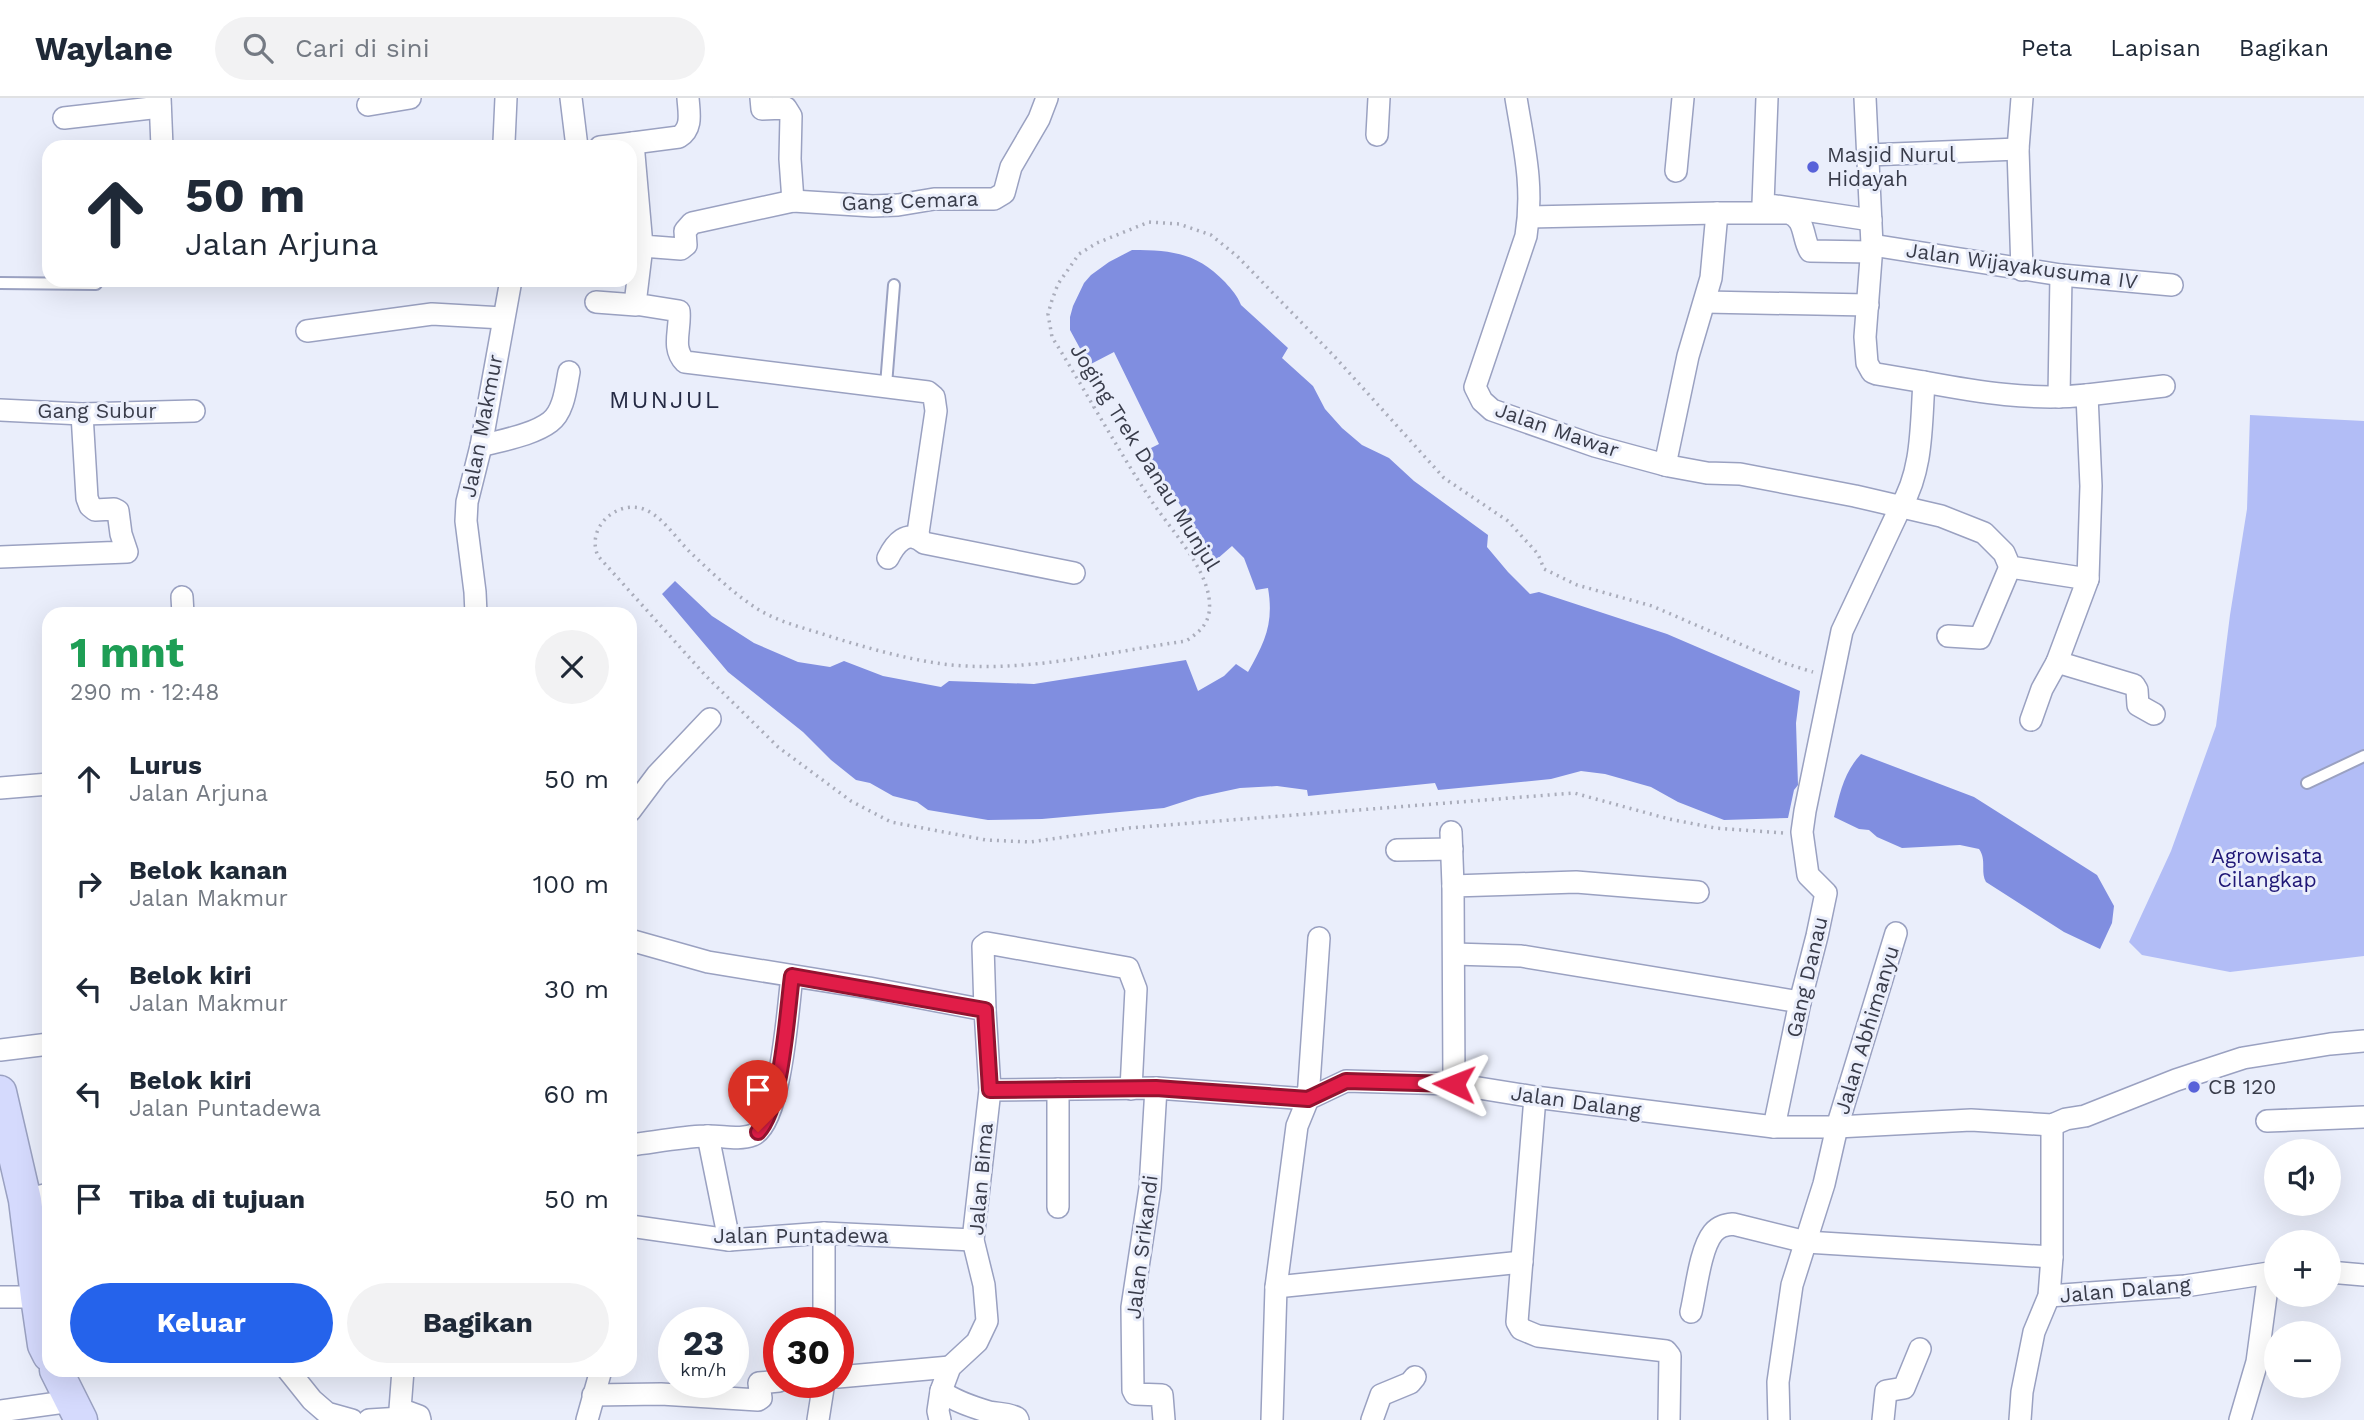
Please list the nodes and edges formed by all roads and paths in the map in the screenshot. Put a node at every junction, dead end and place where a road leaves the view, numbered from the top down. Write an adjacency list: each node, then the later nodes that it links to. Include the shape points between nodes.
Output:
1 (410, 98): 14 (street)
2 (506, 98): 18 (street)
3 (571, 98): 19 (street)
4 (688, 98): 20 (street, via 689,128 685,133)
5 (761, 98): 25 (street, via 762,109 786,108 792,116)
6 (1047, 98): 25 (street, Gang Cemara, via 1000,197 873,206)
7 (1379, 98): 16 (street)
8 (1517, 98): 27 (street, Jalan Mawar, via 1530,183)
9 (1683, 98): 23 (street)
10 (1767, 98): 28 (street, via 1763,204)
11 (1865, 98): 22 (street)
12 (2022, 98): 21 (street)
13 (160, 103): 15 (street); 17 (street)
14 (368, 105)
15 (64, 118)
16 (1377, 135)
17 (162, 140)
18 (504, 140)
19 (576, 140)
20 (637, 142)
21 (2018, 149): 22 (street); 31 (street)
22 (1868, 155): 28 (street)
23 (1676, 171)
24 (637, 189): 29 (street)
25 (793, 201): 29 (street, via 692,223 681,249)
26 (1717, 213): 27 (street); 30 (street, Jalan Wijayakusuma IV, via 1795,215 1810,251); 41 (street)
27 (1529, 217): 56 (street, Jalan Mawar, via 1475,387 1477,395 1492,410 1595,446)
28 (1871, 220): 30 (street)
29 (642, 246): 37 (street)
30 (1872, 249): 31 (street, Jalan Wijayakusuma IV); 43 (street)
31 (2022, 270): 32 (street, Jalan Wijayakusuma IV)
32 (2060, 275): 36 (street, Jalan Wijayakusuma IV); 51 (street)
33 (0, 283): 34 (lane)
34 (42, 283)
35 (894, 285): 48 (lane)
36 (2172, 285)
37 (637, 286)
38 (510, 287): 44 (street, Jalan Makmur)
39 (637, 287): 42 (street)
40 (596, 302): 42 (street)
41 (1705, 302): 43 (street); 56 (street, via 1688,356)
42 (636, 305): 48 (street, via 679,311 677,347 685,362)
43 (1868, 305): 47 (street, via 1865,337 1869,368 1877,374)
44 (503, 318): 45 (street, via 432,314); 55 (street, Jalan Makmur)
45 (307, 331)
46 (569, 372): 55 (street, via 563,401 551,422)
47 (1924, 382): 51 (street, via 2007,396); 57 (street, via 1915,470)
48 (886, 386): 58 (street, via 928,392 936,403)
49 (2164, 386): 50 (street)
50 (2087, 395): 51 (street); 63 (street, via 2091,486)
51 (2059, 397)
52 (0, 410): 54 (street, Gang Subur)
53 (194, 411): 54 (street, Gang Subur)
54 (82, 414): 59 (street, via 87,498 95,510 118,511 127,552)
55 (481, 446): 64 (street, Jalan Makmur, via 466,521)
56 (1665, 464): 57 (street, Jalan Mawar, via 1740,474)
57 (1900, 508): 61 (street, Jalan Mawar, via 1941,516 1984,533 2004,552); 67 (street, via 1842,631)
58 (920, 539): 60 (street, via 901,539); 62 (street)
59 (0, 557)
60 (888, 558)
61 (2010, 567): 63 (street); 65 (street, via 1980,638)
62 (1074, 573)
63 (2088, 579): 66 (street)
64 (476, 607)
65 (1948, 636)
66 (2057, 662): 68 (street, via 2134,685 2138,705); 70 (street)
67 (1832, 678): 76 (street); 76 (path, Joging Trek Danau Munjul, via 1784,663 1652,606 1577,585 1544,569 1538,554 1508,522 1444,478 1237,256 1211,235 1179,225 1149,222 1079,254 1058,284 1048,314 1052,337 1202,574 1209,600 1207,624 1186,641 1023,665 944,664 878,651 756,608 692,554 655,515 639,508 613,514 594,537 598,556 705,675 778,747 851,801 891,822 1030,842 1129,828 1574,793 1715,828 1793,834)
68 (2154, 714)
69 (710, 719): 75 (street)
70 (2031, 720)
71 (2364, 756): 72 (lane)
72 (2307, 783)
73 (42, 785): 74 (street)
74 (0, 788)
75 (637, 802)
76 (1803, 821): 85 (street, Gang Danau, via 1808,875 1826,893)
77 (1397, 850): 78 (street, via 1451,840)
78 (1452, 886): 79 (street, via 1576,881); 83 (street)
79 (1698, 892)
80 (1896, 933): 101 (street, Jalan Abhimanyu)
81 (1318, 937): 97 (street)
82 (637, 942): 84 (street, via 708,962)
83 (1454, 954): 85 (street, via 1521,956); 90 (street)
84 (792, 976): 86 (street); 103 (street, via 776,1095 765,1125 739,1138)
85 (1800, 1002): 102 (street, Gang Danau)
86 (985, 1010): 93 (street, via 983,946 987,943 1128,968 1136,989); 94 (street)
87 (2364, 1041): 100 (street, via 2243,1058)
88 (42, 1045): 89 (street)
89 (0, 1050)
90 (1454, 1084): 96 (street, Jalan Dalang); 97 (street, Jalan Dalang, via 1346,1081)
91 (1156, 1088): 93 (street); 97 (street); 147 (street, Jalan Srikandi, via 1150,1188 1132,1307 1133,1390 1135,1394 1162,1395)
92 (1058, 1089): 93 (street); 94 (street); 106 (street)
93 (1131, 1089)
94 (990, 1090): 110 (street, Jalan Bima)
95 (0, 1092): 105 (street)
96 (1535, 1097): 102 (street, Jalan Dalang); 113 (street)
97 (1308, 1099): 117 (street, via 1297,1126)
98 (2364, 1116): 99 (street)
99 (2267, 1121)
100 (2052, 1125): 101 (street, Jalan Dalang, via 1971,1119); 112 (street, Jalan Dalang)
101 (1837, 1127): 102 (street, Jalan Dalang); 111 (street)
102 (1774, 1128)
103 (708, 1136): 104 (street); 109 (street)
104 (637, 1144)
105 (37, 1197): 120 (street)
106 (1058, 1207)
107 (637, 1227): 109 (street, Jalan Puntadewa)
108 (824, 1233): 109 (street, Jalan Puntadewa); 110 (street, Jalan Puntadewa); 121 (street)
109 (729, 1240)
110 (974, 1240): 126 (street, Jalan Bima, via 987,1321 977,1342)
111 (1806, 1242): 112 (street); 123 (street, via 1723,1225 1706,1246); 151 (street, via 1785,1330 1778,1382)
112 (2052, 1257): 118 (street, Jalan Dalang)
113 (1522, 1262): 117 (street); 150 (street, via 1517,1322 1521,1329 1538,1336 1666,1351 1670,1356)
114 (2264, 1273): 118 (street, Jalan Dalang, via 2185,1286)
115 (2341, 1273): 116 (street)
116 (2364, 1275)
117 (1276, 1287): 148 (street)
118 (2049, 1296): 153 (street, via 2034,1332)
119 (0, 1297): 120 (street)
120 (37, 1297): 124 (street)
121 (824, 1307)
122 (2267, 1307): 154 (street, Jalan Dalang)
123 (1691, 1312)
124 (42, 1319)
125 (1920, 1349): 152 (street, via 1904,1388 1886,1391)
126 (950, 1367): 127 (street); 134 (street, Jalan Bima)
127 (854, 1376)
128 (61, 1377): 137 (street)
129 (294, 1377): 139 (street, via 327,1413)
130 (402, 1377): 142 (street, via 400,1409)
131 (598, 1377): 135 (street)
132 (1415, 1377): 149 (street, via 1381,1395)
133 (763, 1383): 135 (street, via 759,1383 758,1401)
134 (941, 1391): 145 (street, Jalan Bima); 146 (street)
135 (593, 1395): 143 (street)
136 (821, 1398): 144 (street)
137 (76, 1410): 138 (street)
138 (0, 1411)
139 (352, 1420)
140 (369, 1420): 141 (street)
141 (404, 1420)
142 (419, 1420)
143 (587, 1420)
144 (818, 1420)
145 (940, 1420)
146 (1018, 1420)
147 (1164, 1420)
148 (1272, 1420)
149 (1372, 1420)
150 (1669, 1420)
151 (1779, 1420)
152 (1883, 1420)
153 (2020, 1420)
154 (2240, 1420)

